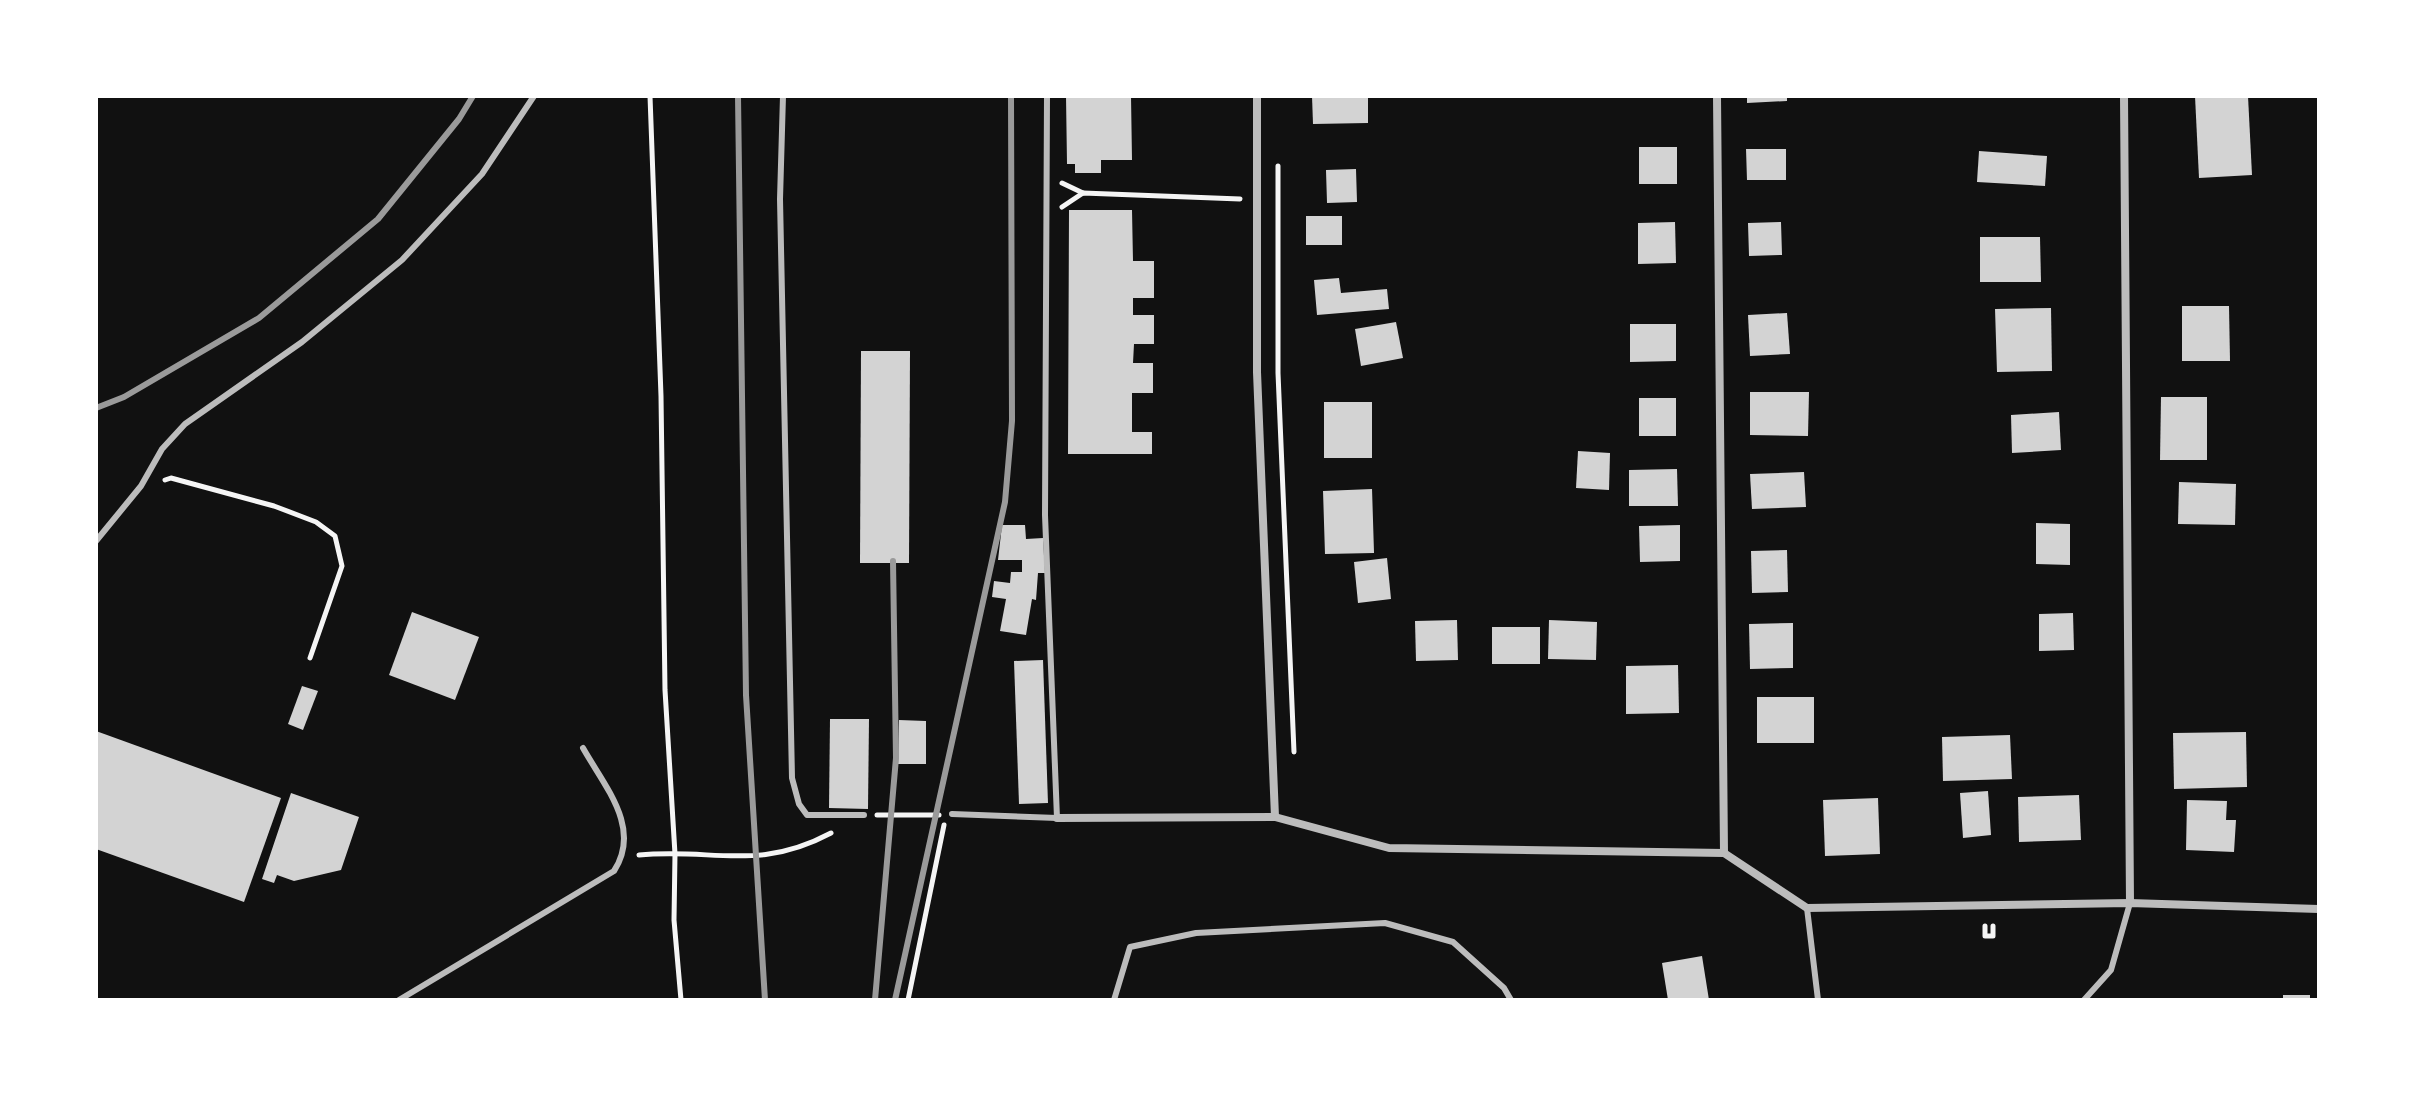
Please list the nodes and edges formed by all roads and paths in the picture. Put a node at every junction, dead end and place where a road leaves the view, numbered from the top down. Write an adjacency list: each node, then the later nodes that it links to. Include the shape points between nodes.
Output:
1 (534, 96): 11 (lane, via 482,174 402,260 302,342 185,424 162,449)
2 (650, 96): 21 (path, via 665,690)
3 (783, 96): 17 (lane, via 780,199 792,778 807,815)
4 (1047, 96): 10 (lane)
5 (1257, 96): 9 (street)
6 (1717, 96): 20 (street)
7 (2124, 96): 23 (street)
8 (1278, 156): 15 (path, via 1278,373)
9 (1257, 199): 10 (path, via 1083,193); 18 (street, via 1257,372)
10 (1046, 217): 19 (lane, via 1045,515)
11 (141, 486): 12 (lane); 13 (path, via 171,478 274,506 316,522 335,536 342,566)
12 (96, 541)
13 (310, 658)
14 (583, 748): 22 (lane, via 626,825)
15 (1294, 752)
16 (952, 814): 17 (path); 19 (lane); 30 (path, via 941,830)
17 (864, 815): 21 (path, via 781,855)
18 (1275, 817): 19 (street); 20 (street, via 1389,848)
19 (1057, 818)
20 (1724, 853): 24 (street)
21 (675, 854): 22 (path); 29 (path)
22 (624, 856): 28 (lane, via 614,871)
23 (2130, 903): 24 (street); 25 (street); 34 (lane, via 2111,970)
24 (1807, 908): 33 (lane)
25 (2319, 909)
26 (1985, 926): 27 (path, via 1985,936 1993,936)
27 (1993, 926)
28 (399, 1000)
29 (681, 1000)
30 (908, 1000)
31 (1114, 1000): 32 (lane, via 1130,947 1196,933 1385,923 1453,942)
32 (1511, 1000)
33 (1818, 1000)
34 (2084, 1000)

